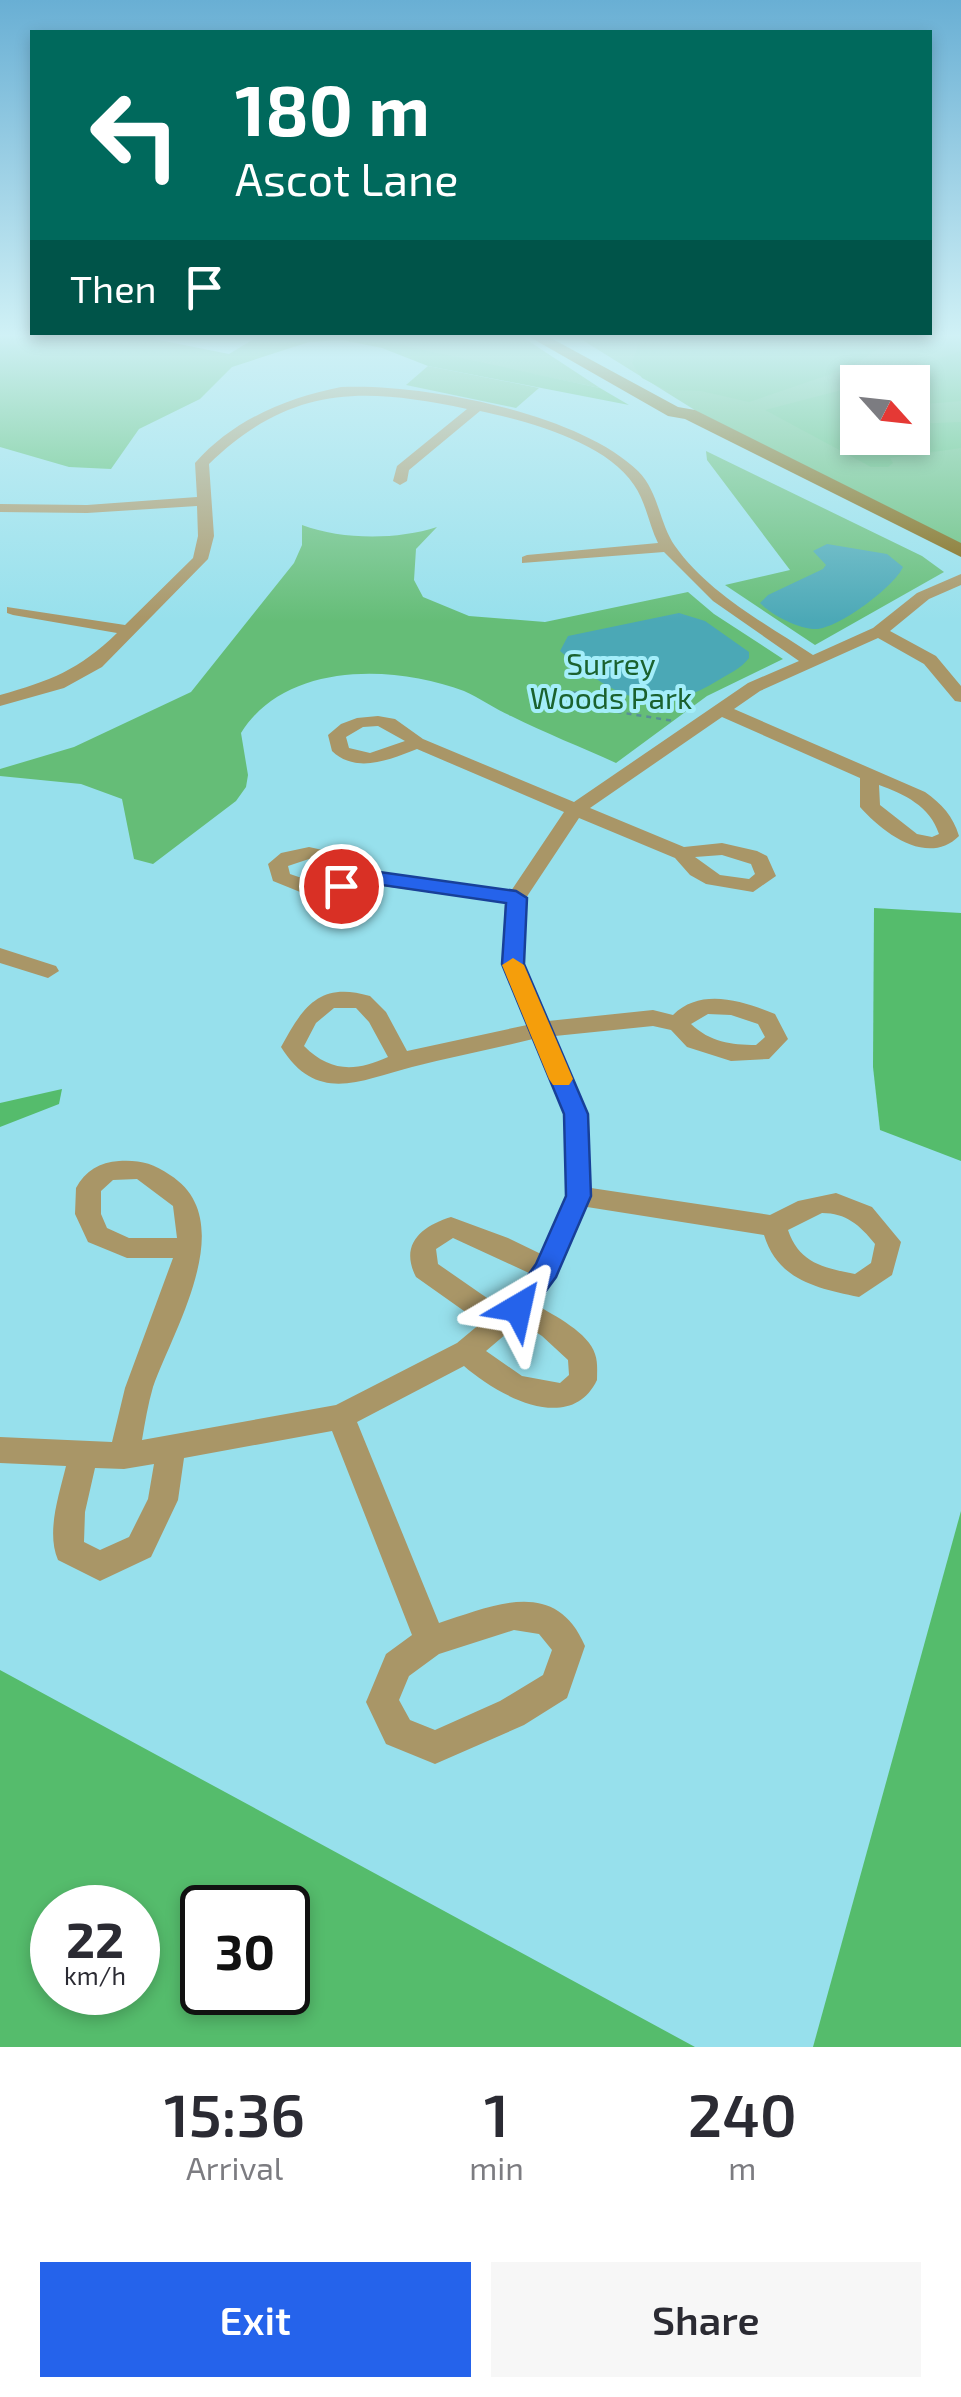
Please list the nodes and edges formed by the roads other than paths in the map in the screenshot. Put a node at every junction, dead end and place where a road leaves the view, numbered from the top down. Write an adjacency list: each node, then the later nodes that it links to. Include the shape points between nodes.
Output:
1 (241, 432): 7 (street, via 202,462)
2 (446, 432): 6 (street, via 402,468)
3 (563, 432): 9 (street, via 638,478)
4 (697, 432): 12 (main road)
5 (723, 432): 10 (main road)
6 (400, 480)
7 (204, 501): 8 (street); 17 (street, via 200,560)
8 (0, 508)
9 (668, 547): 11 (street); 19 (street, via 719,602)
10 (961, 551)
11 (526, 560)
12 (961, 565)
13 (961, 579): 15 (street)
14 (961, 591): 15 (street)
15 (920, 602): 18 (street)
16 (14, 610): 17 (street)
17 (128, 630): 21 (street, via 96,663 58,684)
18 (879, 632): 19 (street); 20 (street, via 930,660)
19 (812, 662): 22 (street)
20 (961, 697)
21 (0, 701)
22 (722, 711): 24 (street); 25 (street)
23 (418, 743): 25 (street)
24 (869, 775)
25 (575, 810): 26 (street); 28 (street)
26 (682, 854)
27 (358, 876): 28 (street)
28 (516, 898): 32 (street, via 513,964)
29 (0, 955): 30 (street)
30 (48, 970)
31 (678, 1024): 32 (street, via 654,1018)
32 (540, 1030): 33 (street); 34 (street, via 576,1114)
33 (401, 1061): 33 (street, via 344,1078 311,1069 292,1046 308,1018 329,1000 362,1001 378,1016)
34 (579, 1196): 35 (street); 37 (street)
35 (774, 1226)
36 (188, 1248): 44 (street, via 138,1391)
37 (547, 1270): 38 (street); 38 (street, via 451,1227 423,1244 425,1269)
38 (510, 1315): 39 (street); 39 (street, via 552,1328 582,1355 583,1380 566,1396 528,1395)
39 (467, 1351): 40 (street)
40 (341, 1417): 41 (street); 45 (street)
41 (171, 1448): 43 (street, via 162,1500 140,1547 100,1566 69,1550); 44 (street)
42 (0, 1450): 43 (street)
43 (84, 1454): 44 (street)
44 (124, 1456)
45 (430, 1641): 45 (street, via 398,1665 382,1702 398,1732 435,1747 555,1686 570,1646 547,1620 514,1615)

